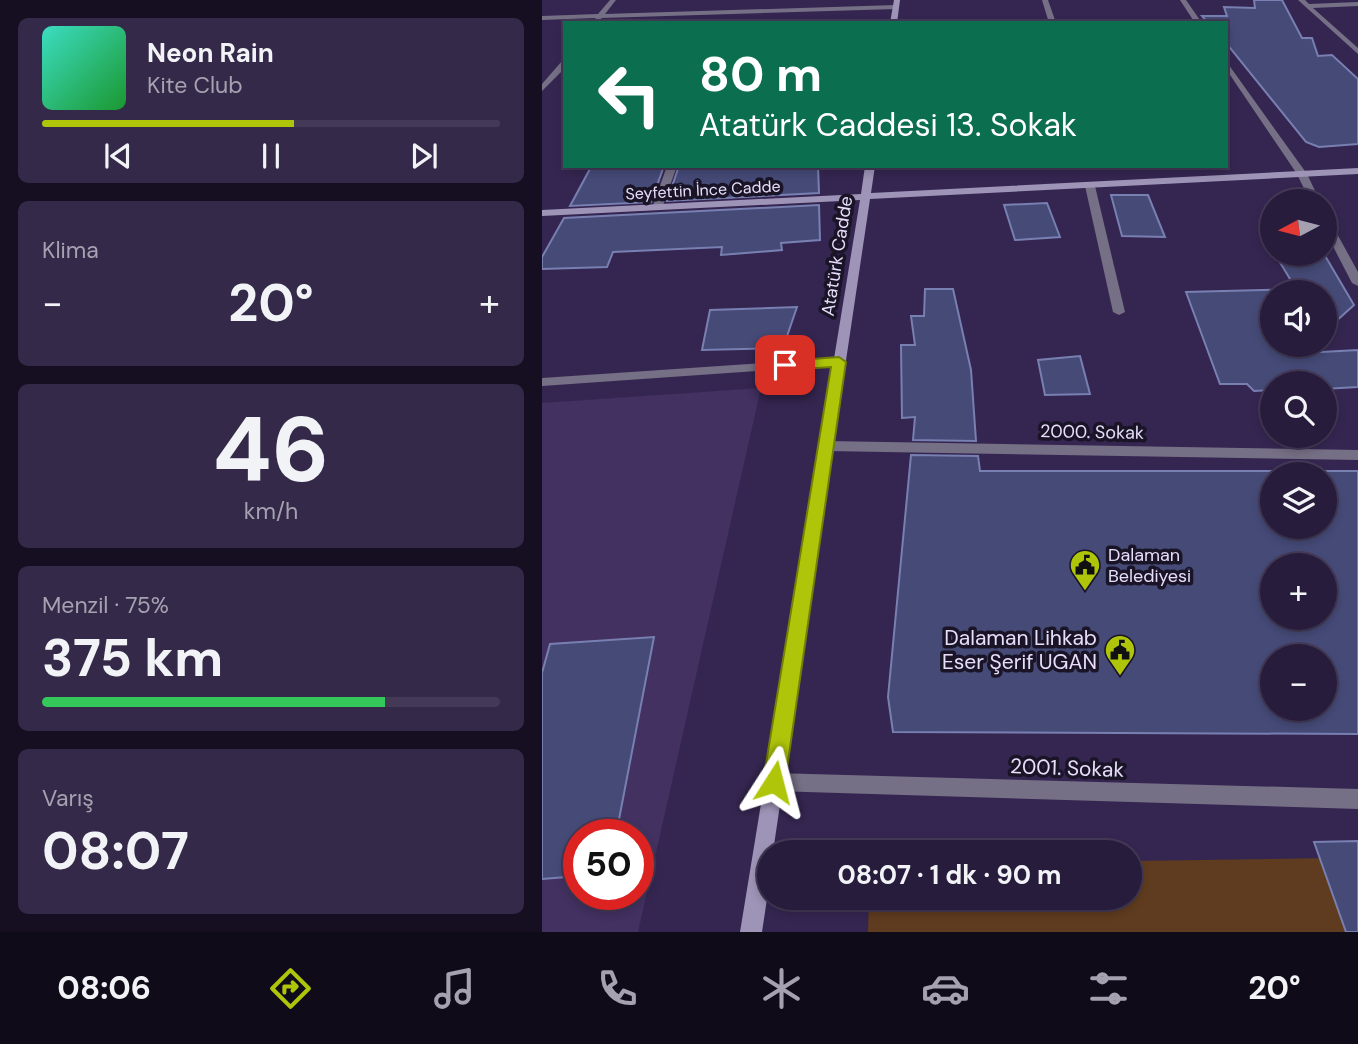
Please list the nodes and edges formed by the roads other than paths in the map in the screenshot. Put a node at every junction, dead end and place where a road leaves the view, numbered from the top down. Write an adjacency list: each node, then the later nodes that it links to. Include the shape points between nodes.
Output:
1 (613, 0): 9 (street)
2 (1045, 0): 11 (street)
3 (1183, 0): 12 (street)
4 (1304, 3): 6 (street); 13 (street)
5 (896, 4): 7 (street)
6 (1358, 4)
7 (728, 12): 9 (street); 10 (street)
8 (542, 18): 9 (street)
9 (598, 19)
10 (725, 21)
11 (1053, 21)
12 (1198, 21)
13 (1358, 52)
14 (563, 66): 16 (street)
15 (1228, 66): 20 (street)
16 (542, 89)
17 (671, 168): 24 (street)
18 (870, 168): 23 (main road, Atatürk Cadde)
19 (1358, 171): 20 (main road, Seyfettin İnce Cadde)
20 (1302, 174): 21 (main road, Seyfettin İnce Cadde); 22 (street)
21 (1090, 186): 23 (main road, Seyfettin İnce Cadde); 28 (street)
22 (1309, 189)
23 (865, 198): 24 (main road, Seyfettin İnce Cadde); 29 (main road, Atatürk Cadde)
24 (657, 208): 25 (main road, Seyfettin İnce Cadde)
25 (542, 213)
26 (1337, 243): 27 (street)
27 (1358, 283)
28 (1119, 312)
29 (839, 362): 30 (street); 31 (main road, Atatürk Cadde)
30 (542, 382)
31 (826, 446): 32 (street, 2000. Sokak); 33 (main road, Atatürk Cadde)
32 (1358, 455)
33 (774, 782): 34 (street, 2001. Sokak); 35 (main road, Atatürk Cadde)
34 (1358, 799)
35 (751, 932)

